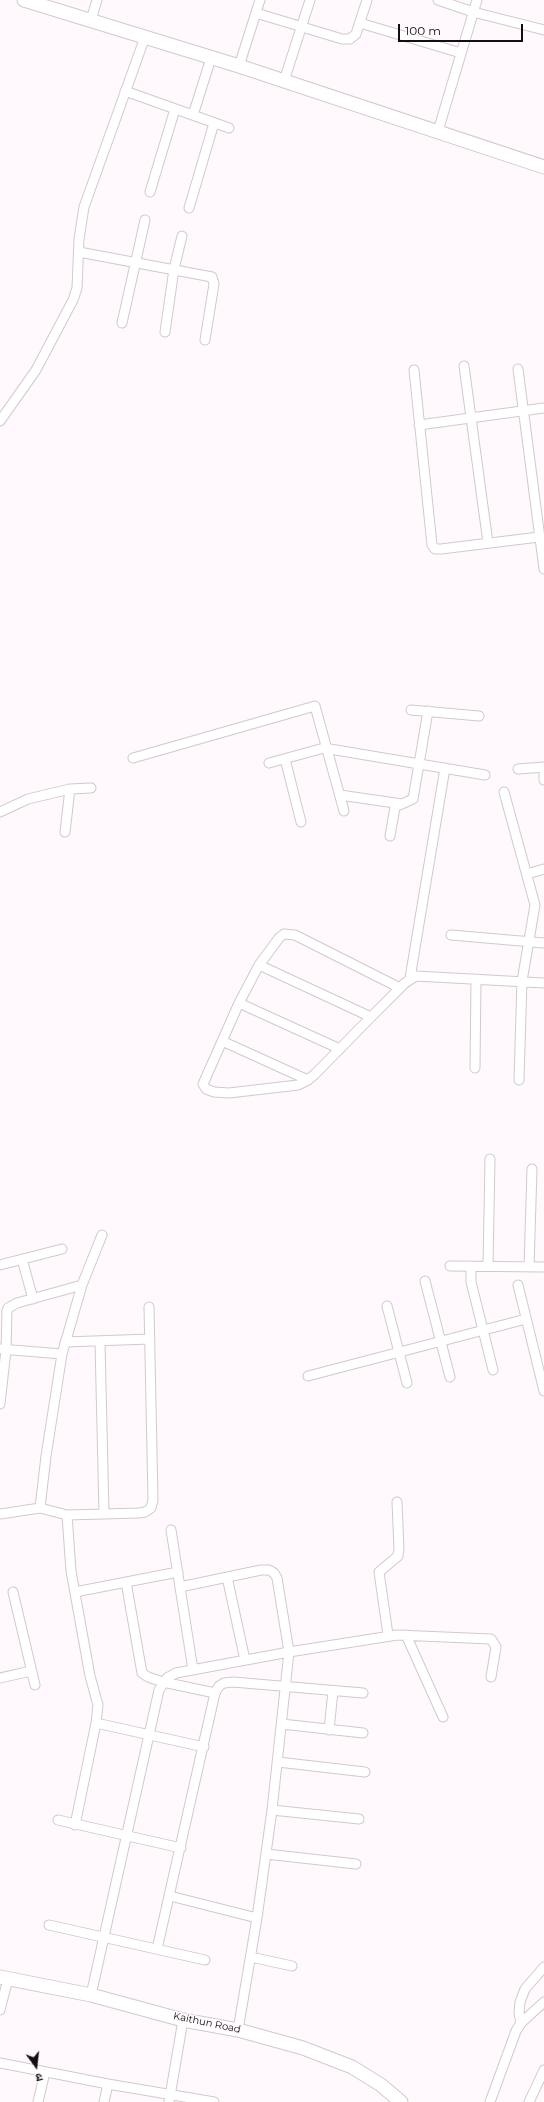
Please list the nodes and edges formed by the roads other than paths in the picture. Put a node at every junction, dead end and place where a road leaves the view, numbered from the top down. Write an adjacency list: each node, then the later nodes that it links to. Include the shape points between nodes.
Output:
1 (24, 0): 10 (street)
2 (97, 0): 10 (street)
3 (260, 0): 9 (street)
4 (310, 0): 12 (street)
5 (367, 0): 11 (street)
6 (438, 0): 8 (street)
7 (477, 0): 8 (street)
8 (473, 12): 13 (street); 15 (street)
9 (256, 13): 12 (street); 17 (street)
10 (91, 20): 14 (street)
11 (360, 22): 12 (street, via 356,34 350,39 342,39); 15 (street)
12 (302, 26): 18 (street)
13 (544, 30)
14 (145, 37): 16 (street); 19 (street)
15 (461, 53): 23 (street)
16 (211, 58): 17 (street); 21 (street)
17 (239, 66): 18 (street)
18 (284, 81): 23 (street)
19 (125, 91): 20 (street); 30 (street, via 84,207)
20 (175, 109): 21 (street); 26 (street)
21 (193, 115): 22 (street)
22 (214, 123): 24 (street); 27 (street)
23 (439, 126): 25 (street)
24 (229, 128)
25 (544, 166)
26 (150, 192)
27 (188, 208)
28 (145, 220): 31 (street)
29 (182, 236): 32 (street)
30 (79, 252): 31 (street); 42 (street, via 77,288 73,300 36,370)
31 (134, 262): 32 (street); 33 (street)
32 (174, 269): 34 (street); 35 (street, via 208,276 214,280)
33 (122, 323)
34 (165, 332)
35 (205, 340)
36 (464, 366): 41 (street)
37 (518, 369): 40 (street)
38 (414, 370): 43 (street)
39 (544, 408): 40 (street)
40 (523, 411): 41 (street); 44 (street)
41 (471, 418): 43 (street); 45 (street)
42 (0, 421)
43 (418, 425): 45 (street, via 432,545 435,549 441,549)
44 (539, 537): 45 (street); 46 (street)
45 (488, 543)
46 (544, 569)
47 (411, 710): 48 (street)
48 (428, 711): 49 (street); 54 (street)
49 (479, 716)
50 (326, 748): 51 (street, via 315,706); 52 (street); 54 (street); 63 (street)
51 (133, 758)
52 (285, 759): 53 (street); 67 (street)
53 (269, 763)
54 (419, 763): 55 (street); 64 (street, via 413,799)
55 (445, 768): 58 (street); 76 (street)
56 (518, 769): 57 (street)
57 (544, 769): 59 (street)
58 (485, 775)
59 (544, 780)
60 (91, 788): 61 (street)
61 (70, 790): 66 (street, via 28,799); 68 (street)
62 (504, 792): 71 (street)
63 (340, 795): 64 (street); 65 (street)
64 (402, 804): 69 (street, via 395,807)
65 (344, 811)
66 (0, 812)
67 (301, 822)
68 (65, 832)
69 (390, 836)
70 (544, 869): 71 (street)
71 (527, 874): 73 (street, via 535,905)
72 (451, 935): 73 (street)
73 (530, 941): 74 (street); 78 (street)
74 (544, 943)
75 (259, 965): 80 (street, via 278,938 290,933); 81 (street); 82 (street)
76 (410, 978): 77 (street, via 423,976); 80 (street)
77 (476, 980): 78 (street); 85 (street)
78 (522, 981): 79 (street); 87 (street)
79 (544, 983)
80 (400, 988): 82 (street)
81 (239, 1003): 83 (street); 84 (street)
82 (371, 1017): 84 (street)
83 (222, 1041): 86 (street); 86 (street, via 203,1084 214,1092 229,1094 298,1085)
84 (340, 1050): 86 (street)
85 (475, 1068)
86 (308, 1080)
87 (518, 1080)
88 (490, 1159): 96 (street)
89 (532, 1169): 97 (street)
90 (102, 1235): 100 (street)
91 (62, 1249): 92 (street)
92 (22, 1259): 93 (street); 102 (street)
93 (0, 1265)
94 (450, 1266): 95 (street)
95 (471, 1266): 96 (street); 106 (street, via 471,1282)
96 (488, 1266): 97 (street)
97 (529, 1267): 98 (street)
98 (544, 1267)
99 (425, 1281): 110 (street)
100 (82, 1285): 102 (street); 108 (street)
101 (518, 1285): 105 (street)
102 (33, 1299): 111 (street, via 12,1305 6,1311)
103 (149, 1306): 107 (street)
104 (387, 1306): 112 (street)
105 (526, 1319): 106 (street); 118 (street)
106 (483, 1331): 110 (street); 114 (street)
107 (150, 1339): 109 (street); 123 (street, via 153,1500 151,1508 139,1513)
108 (66, 1342): 109 (street); 113 (street)
109 (100, 1342): 123 (street)
110 (441, 1342): 112 (street); 116 (street)
111 (3, 1350): 113 (street); 119 (street)
112 (399, 1352): 115 (street); 117 (street)
113 (62, 1354): 121 (street)
114 (493, 1370)
115 (308, 1376)
116 (450, 1377)
117 (407, 1383)
118 (544, 1390)
119 (0, 1404)
120 (397, 1502): 132 (street, via 398,1556 379,1572)
121 (40, 1508): 122 (street); 124 (street)
122 (0, 1514)
123 (104, 1514): 124 (street)
124 (67, 1515): 131 (street)
125 (172, 1530): 126 (street)
126 (178, 1572): 128 (street); 129 (street)
127 (227, 1577): 129 (street); 134 (street, via 261,1570 274,1573 277,1578); 135 (street)
128 (126, 1582): 131 (street); 140 (street, via 142,1673)
129 (180, 1587): 136 (street)
130 (13, 1592): 137 (street)
131 (75, 1592): 147 (street, via 90,1676 97,1698)
132 (388, 1635): 133 (street); 134 (street)
133 (406, 1635): 139 (street, via 491,1639 496,1647); 146 (street)
134 (289, 1652): 135 (street); 142 (street)
135 (245, 1660): 136 (street)
136 (193, 1670): 140 (street, via 176,1673)
137 (31, 1671): 138 (street); 141 (street)
138 (0, 1678)
139 (491, 1678)
140 (163, 1682): 144 (street); 151 (street)
141 (35, 1685)
142 (286, 1687): 143 (street); 144 (street, via 233,1682 224,1683); 148 (street)
143 (333, 1691): 145 (street); 149 (street)
144 (215, 1693): 152 (street)
145 (363, 1693)
146 (443, 1717)
147 (96, 1723): 151 (street); 158 (street)
148 (282, 1724): 149 (street); 153 (street)
149 (329, 1730): 150 (street)
150 (363, 1733)
151 (149, 1736): 152 (street); 159 (street)
152 (204, 1747): 160 (street)
153 (278, 1762): 154 (street); 155 (street)
154 (365, 1772)
155 (272, 1810): 156 (street); 161 (street)
156 (359, 1819)
157 (58, 1820): 158 (street)
158 (75, 1826): 159 (street)
159 (127, 1837): 160 (street); 166 (street)
160 (181, 1848): 163 (street)
161 (266, 1854): 162 (street); 164 (street)
162 (356, 1864)
163 (170, 1896): 164 (street); 167 (street)
164 (257, 1918): 168 (street)
165 (49, 1925): 166 (street)
166 (104, 1938): 167 (street); 173 (street)
167 (157, 1949): 169 (street)
168 (251, 1958): 170 (street); 178 (street)
169 (205, 1960)
170 (292, 1966)
171 (544, 1967): 177 (street, via 525,1989 520,2002)
172 (4, 1978): 173 (street, Kaithun Road); 175 (street)
173 (91, 1995): 176 (street, Kaithun Road)
174 (544, 2002): 177 (street)
175 (0, 2010)
176 (183, 2020): 178 (street, Kaithun Road); 183 (street)
177 (521, 2023): 188 (street)
178 (238, 2030): 187 (street, Kaithun Road, via 329,2057 364,2074)
179 (0, 2063): 181 (street)
180 (544, 2070): 189 (street)
181 (45, 2072): 182 (street); 184 (street)
182 (108, 2084): 183 (street); 185 (street)
183 (170, 2099): 186 (street)
184 (38, 2102)
185 (104, 2102)
186 (214, 2102)
187 (400, 2102)
188 (490, 2102)
189 (528, 2102)

